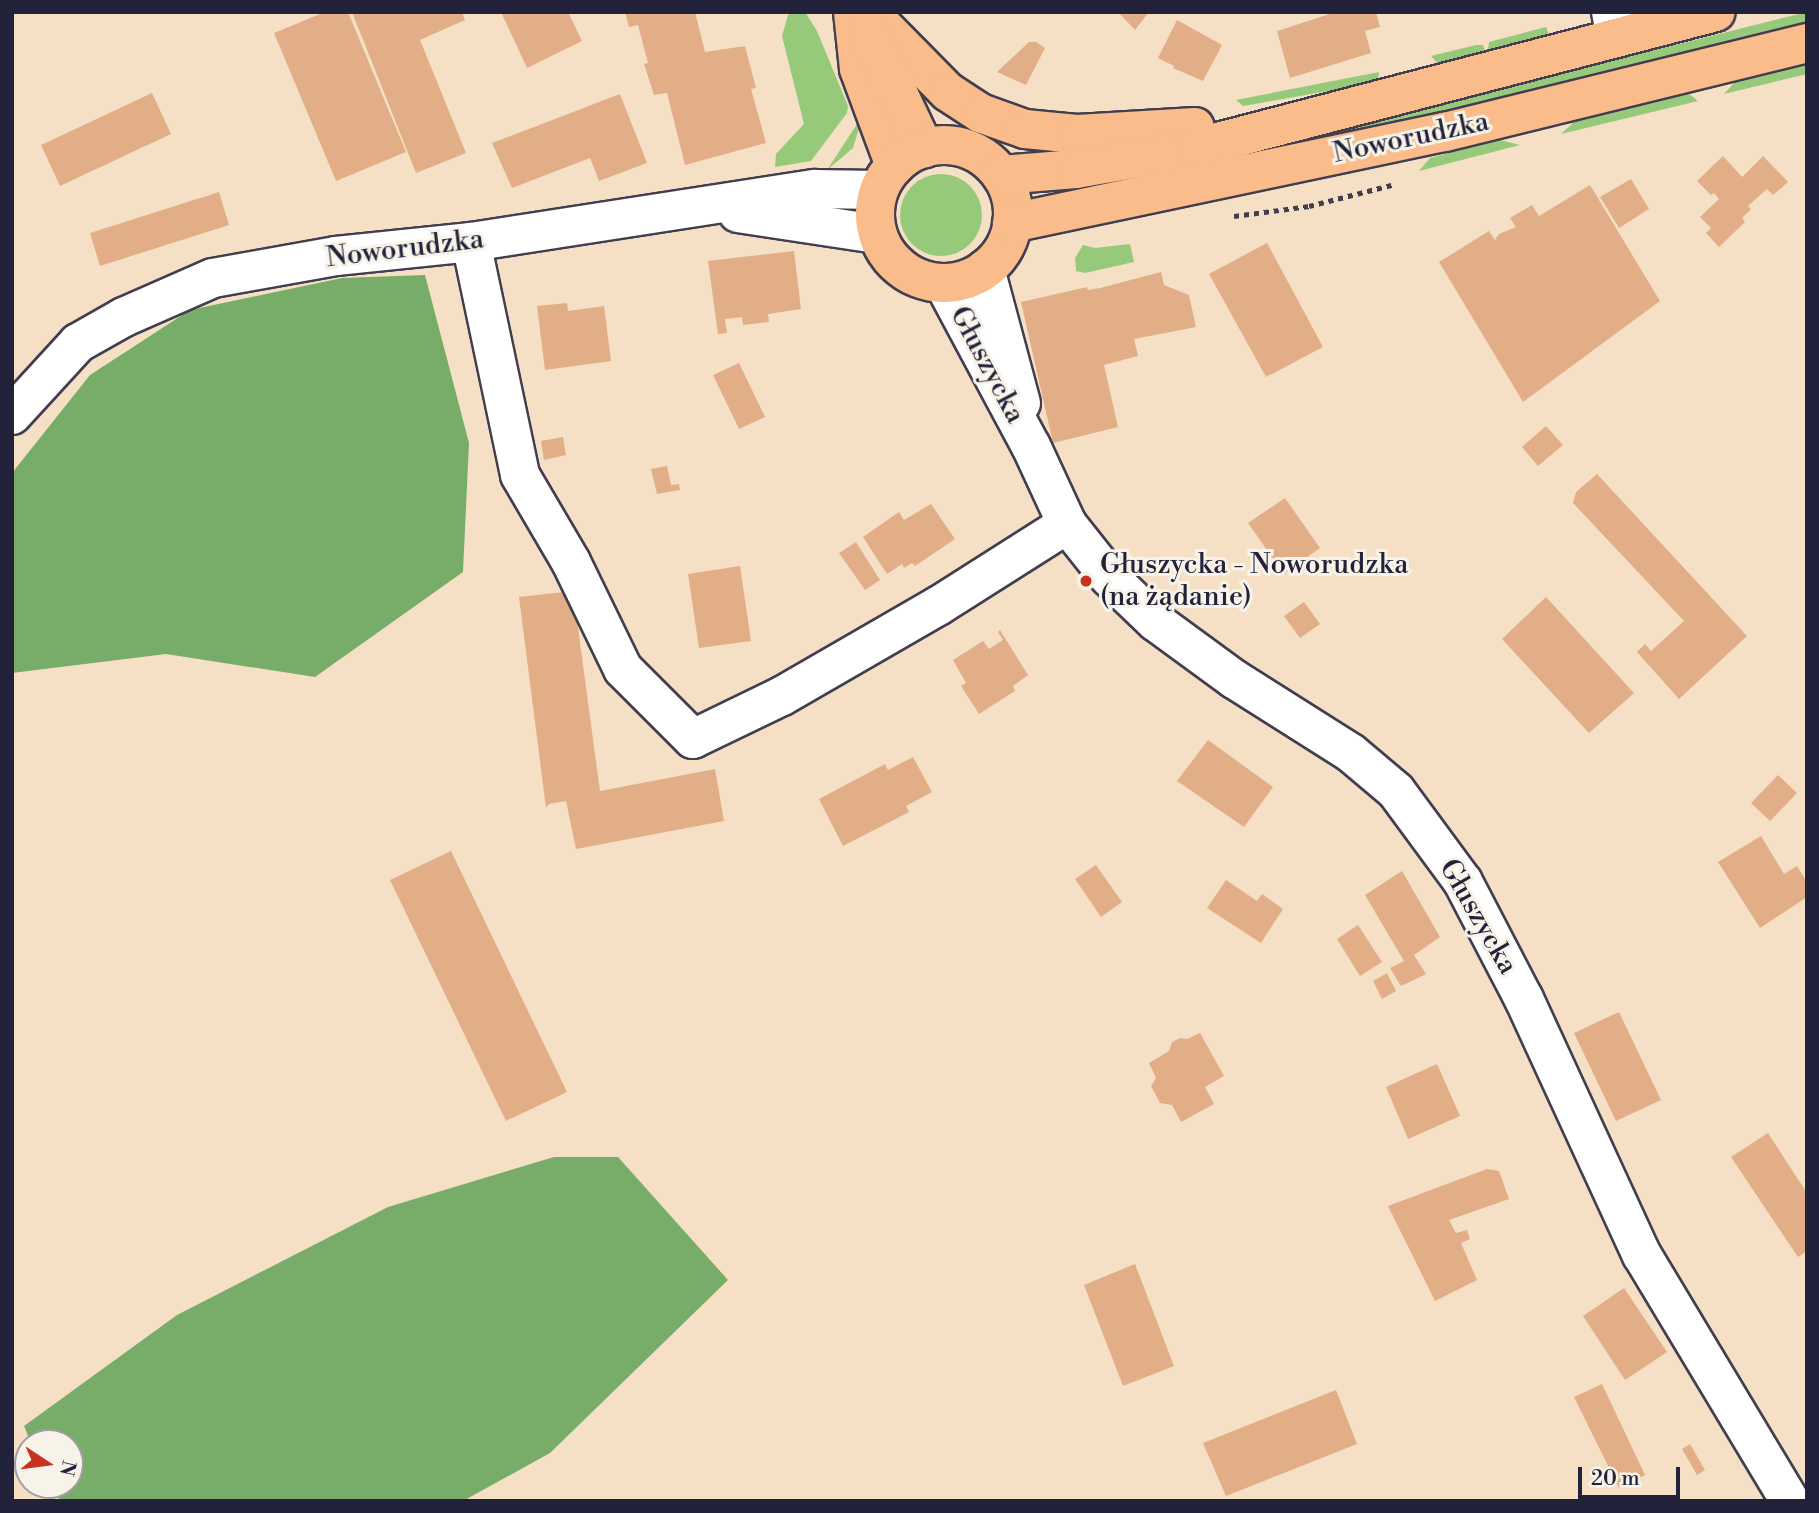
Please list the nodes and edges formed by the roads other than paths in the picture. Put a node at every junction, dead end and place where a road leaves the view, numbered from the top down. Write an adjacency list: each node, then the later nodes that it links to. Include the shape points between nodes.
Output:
1 (853, 12): 9 (main road, via 859,69)
2 (860, 12): 9 (main road)
3 (869, 12): 8 (main road, via 948,92 980,113 1025,130 1077,134)
4 (1717, 12): 5 (main road, Noworudzka)
5 (1673, 18): 6 (main road, Noworudzka)
6 (1613, 25): 8 (main road, Noworudzka)
7 (1807, 43): 12 (main road, Noworudzka, via 1445,132)
8 (1292, 121): 10 (main road, Noworudzka, via 1195,148 1076,169)
9 (899, 168): 10 (main road, via 946,145 986,159); 11 (street, Noworudzka, via 815,189); 13 (main road, via 874,212)
10 (1001, 175): 12 (main road, via 1009,190)
11 (695, 207): 13 (street, Noworudzka); 14 (street, Noworudzka)
12 (1012, 223): 15 (main road, via 1008,241)
13 (877, 234): 16 (main road, via 902,270)
14 (471, 242): 17 (street, Noworudzka, via 336,256 213,278 78,343); 19 (street, via 520,475 571,562 623,669 693,739 782,696)
15 (985, 270): 16 (main road); 18 (street, Głuszycka)
16 (944, 284): 18 (street, Głuszycka)
17 (12, 415)
18 (1031, 446): 19 (street, Głuszycka)
19 (1067, 524): 20 (street, Głuszycka, via 1108,578 1156,622 1234,680 1351,753 1396,791 1463,882 1512,976 1642,1255)
20 (1790, 1501)

